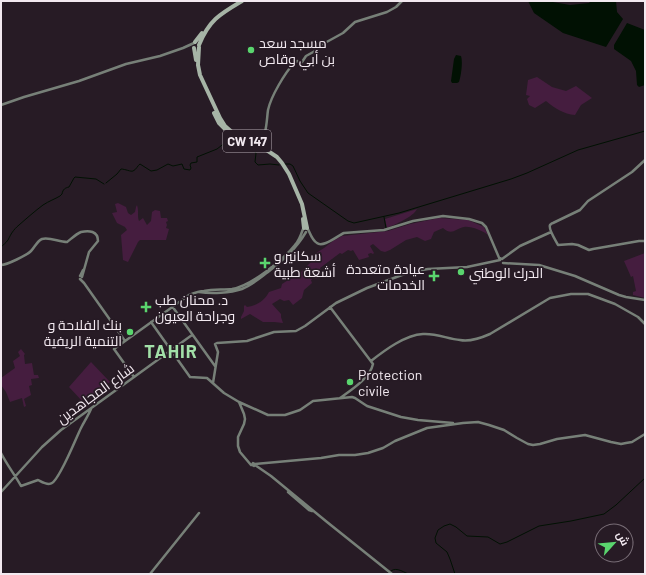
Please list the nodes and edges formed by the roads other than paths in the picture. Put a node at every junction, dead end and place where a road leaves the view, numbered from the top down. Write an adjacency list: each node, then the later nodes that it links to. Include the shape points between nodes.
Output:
1 (237, 1): 4 (highway, via 211,19)
2 (242, 1): 5 (highway, CW 147, via 215,18)
3 (402, 1): 7 (main road, via 387,12 355,22 306,56 302,62 294,63 270,102 265,133 259,142)
4 (194, 45): 5 (highway, via 197,42); 6 (main road, via 126,64); 7 (highway, CW 147, via 199,78 219,123 231,135)
5 (199, 46): 7 (highway, CW 147, via 200,75 220,118 233,133)
6 (1, 105)
7 (259, 148): 9 (highway, CW 147, via 272,154 286,169 302,204)
8 (645, 160): 10 (main road, via 632,172 588,201 580,210 550,224)
9 (307, 231): 12 (main road, via 316,243 322,244 344,233 384,230 413,221 445,216 484,225); 15 (main road, via 289,251 252,281 231,289 205,290 189,295)
10 (551, 232): 11 (main road, via 558,245 572,244 589,250); 12 (main road, via 520,246)
11 (645, 241)
12 (502, 260): 14 (main road, via 539,265 619,295); 16 (main road, via 467,267 410,272 361,290)
13 (1, 265): 20 (main road, via 6,265 30,252 42,240 67,242 80,233 96,233 98,241 89,252 81,277)
14 (645, 300)
15 (172, 306): 17 (main road); 19 (main road)
16 (330, 307): 22 (main road); 23 (main road, via 296,331 274,332 247,341 215,344 218,352)
17 (151, 322): 20 (main road); 21 (main road)
18 (645, 324): 22 (main road, via 615,304 588,294 571,294 550,298 481,338 461,341 424,333 407,338)
19 (192, 335): 21 (main road, شارع المجاهدين); 23 (main road)
20 (125, 341): 24 (main road, via 114,349)
21 (171, 350): 24 (main road, شارع المجاهدين); 25 (main road, via 190,377 207,378)
22 (371, 360): 26 (main road, via 371,369 360,383)
23 (215, 367): 25 (main road)
24 (134, 377): 28 (main road, شارع المجاهدين)
25 (213, 383): 27 (main road)
26 (340, 398): 27 (main road, via 313,401 285,415 268,415); 29 (main road, via 354,397 367,406 401,417)
27 (239, 402): 32 (main road, via 244,414 244,424 237,444 240,452)
28 (91, 409): 33 (main road, شارع المجاهدين, via 61,430); 33 (main road, via 54,482 46,484 38,480 21,486)
29 (457, 424): 30 (main road, via 478,422 489,425 533,445 585,435 620,444 632,442); 32 (main road, via 427,428 368,453)
30 (645, 434)
31 (1, 453): 33 (main road)
32 (255, 465): 37 (main road)
33 (15, 476): 34 (main road, شارع المجاهدين)
34 (1, 492)
35 (199, 513): 36 (main road)
36 (150, 574)
37 (392, 574)

